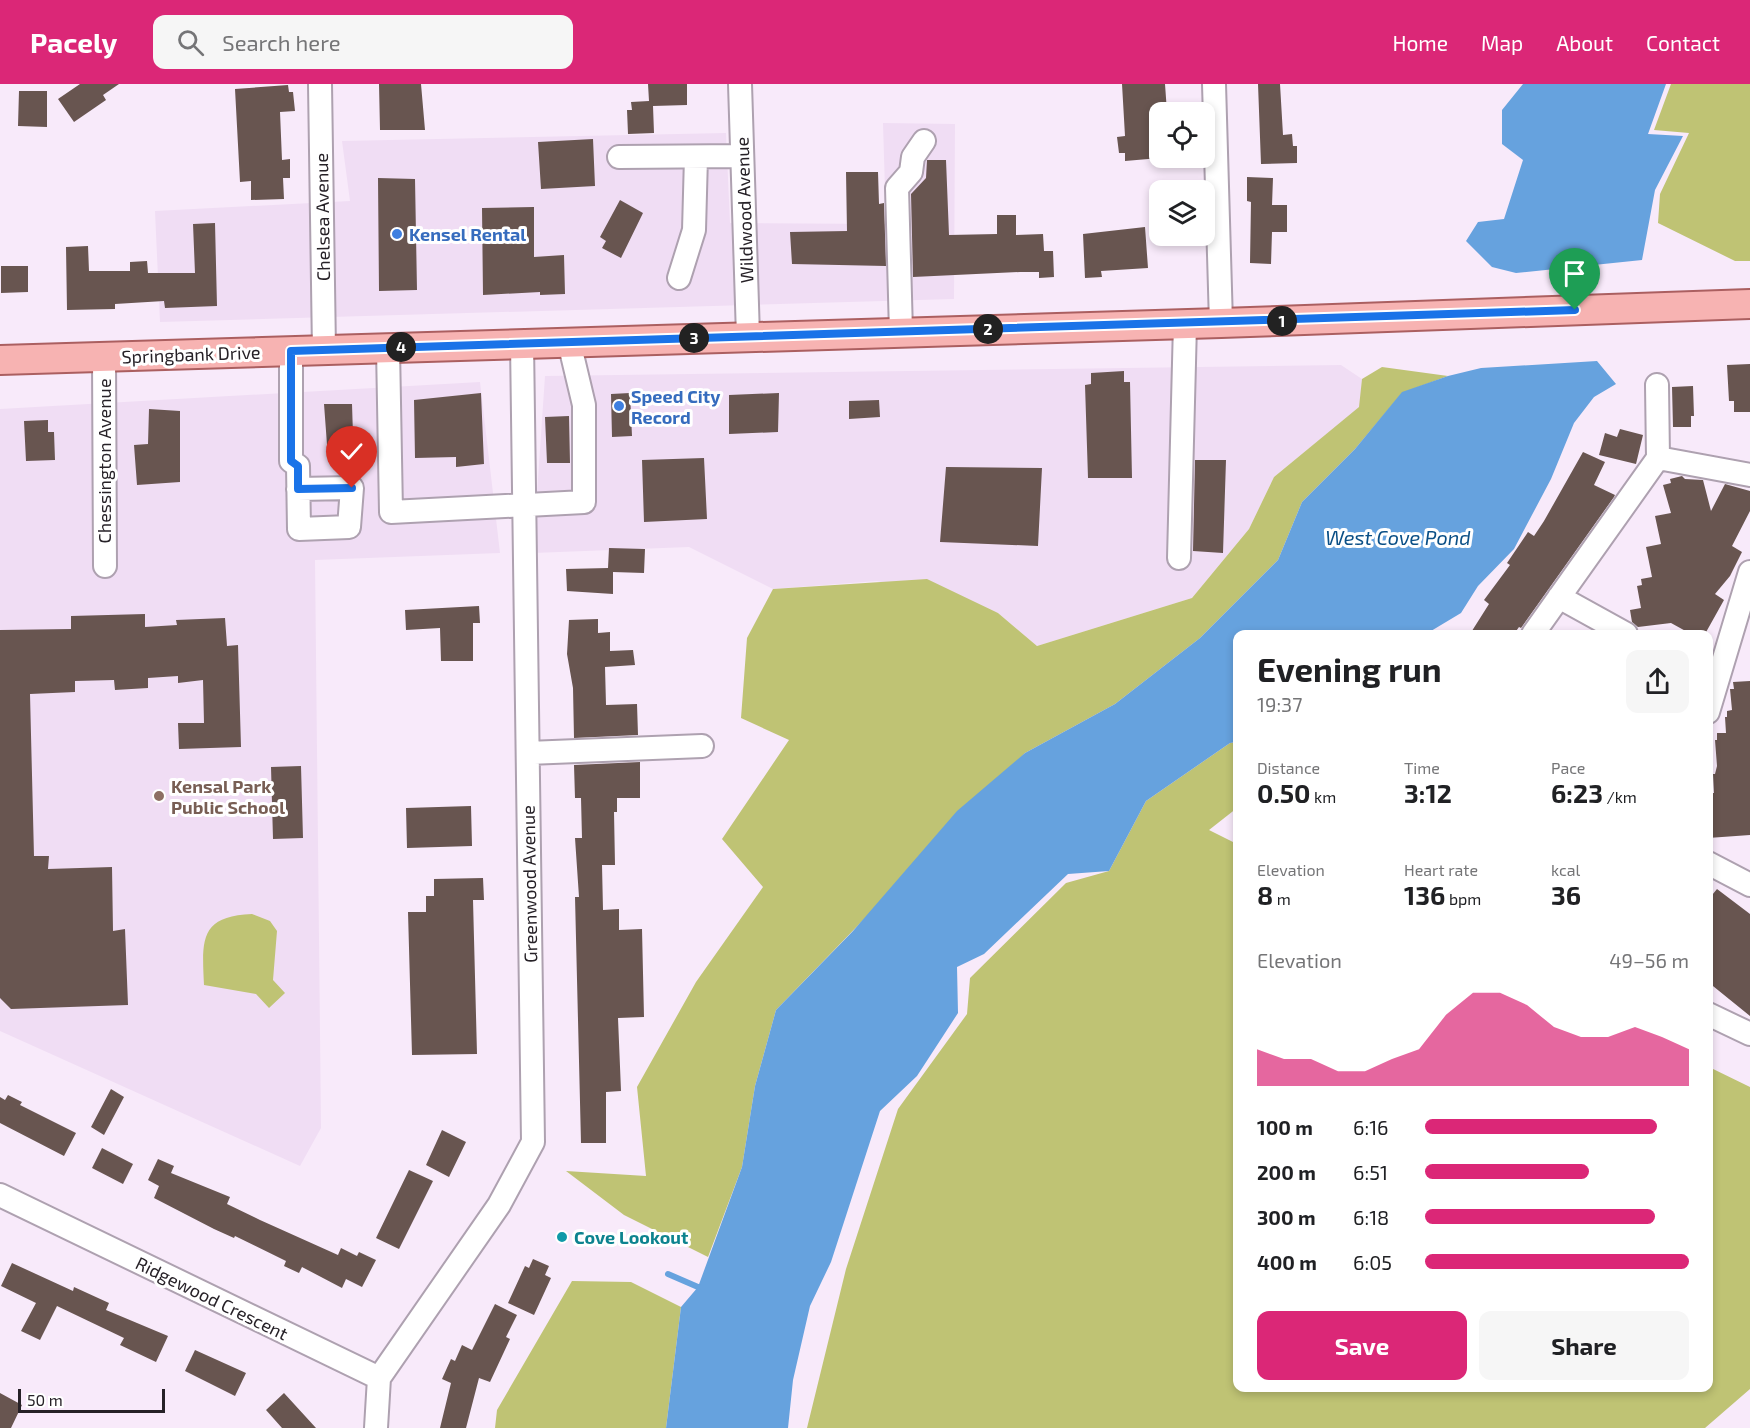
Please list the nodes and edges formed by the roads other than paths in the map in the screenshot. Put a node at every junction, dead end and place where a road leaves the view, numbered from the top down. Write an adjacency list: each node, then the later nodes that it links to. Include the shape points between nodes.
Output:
1 (320, 84): 17 (street, Chelsea Avenue)
2 (740, 84): 5 (street, Wildwood Avenue)
3 (1214, 84): 10 (street)
4 (924, 141): 12 (street, via 913,157 911,172 897,188)
5 (742, 156): 7 (street); 13 (street, Wildwood Avenue)
6 (619, 157): 7 (street)
7 (696, 157): 8 (street, via 694,230)
8 (679, 278)
9 (1750, 303): 10 (main road, Springbank Drive)
10 (1221, 323): 11 (main road, Springbank Drive)
11 (1185, 324): 12 (main road, Springbank Drive); 26 (street)
12 (901, 332): 13 (main road, Springbank Drive)
13 (748, 336): 14 (main road, Springbank Drive)
14 (569, 342): 15 (main road, Springbank Drive); 25 (street, via 584,405 584,502)
15 (522, 343): 16 (main road, Springbank Drive); 25 (street, Greenwood Avenue)
16 (388, 348): 17 (main road, Springbank Drive); 25 (street, via 391,512)
17 (324, 350): 18 (main road, Springbank Drive)
18 (291, 351): 19 (main road, Springbank Drive); 24 (street, via 291,461 298,466)
19 (104, 357): 20 (main road, Springbank Drive); 27 (street, Chessington Avenue)
20 (0, 360)
21 (1657, 385): 22 (street)
22 (1658, 458): 23 (street); 29 (street)
23 (1750, 475)
24 (298, 489)
25 (524, 503): 34 (street, Greenwood Avenue)
26 (1179, 558)
27 (105, 566)
28 (1750, 572): 32 (street)
29 (1559, 597): 30 (street); 31 (street)
30 (1536, 630)
31 (1619, 630)
32 (1714, 674)
33 (702, 746): 34 (street)
34 (528, 753): 40 (street, Greenwood Avenue, via 533,1142 499,1205)
35 (1713, 866): 36 (street)
36 (1750, 885)
37 (1713, 1016): 38 (street)
38 (1750, 1034)
39 (0, 1196): 40 (street, Ridgewood Crescent)
40 (379, 1378): 41 (street)
41 (376, 1428)

